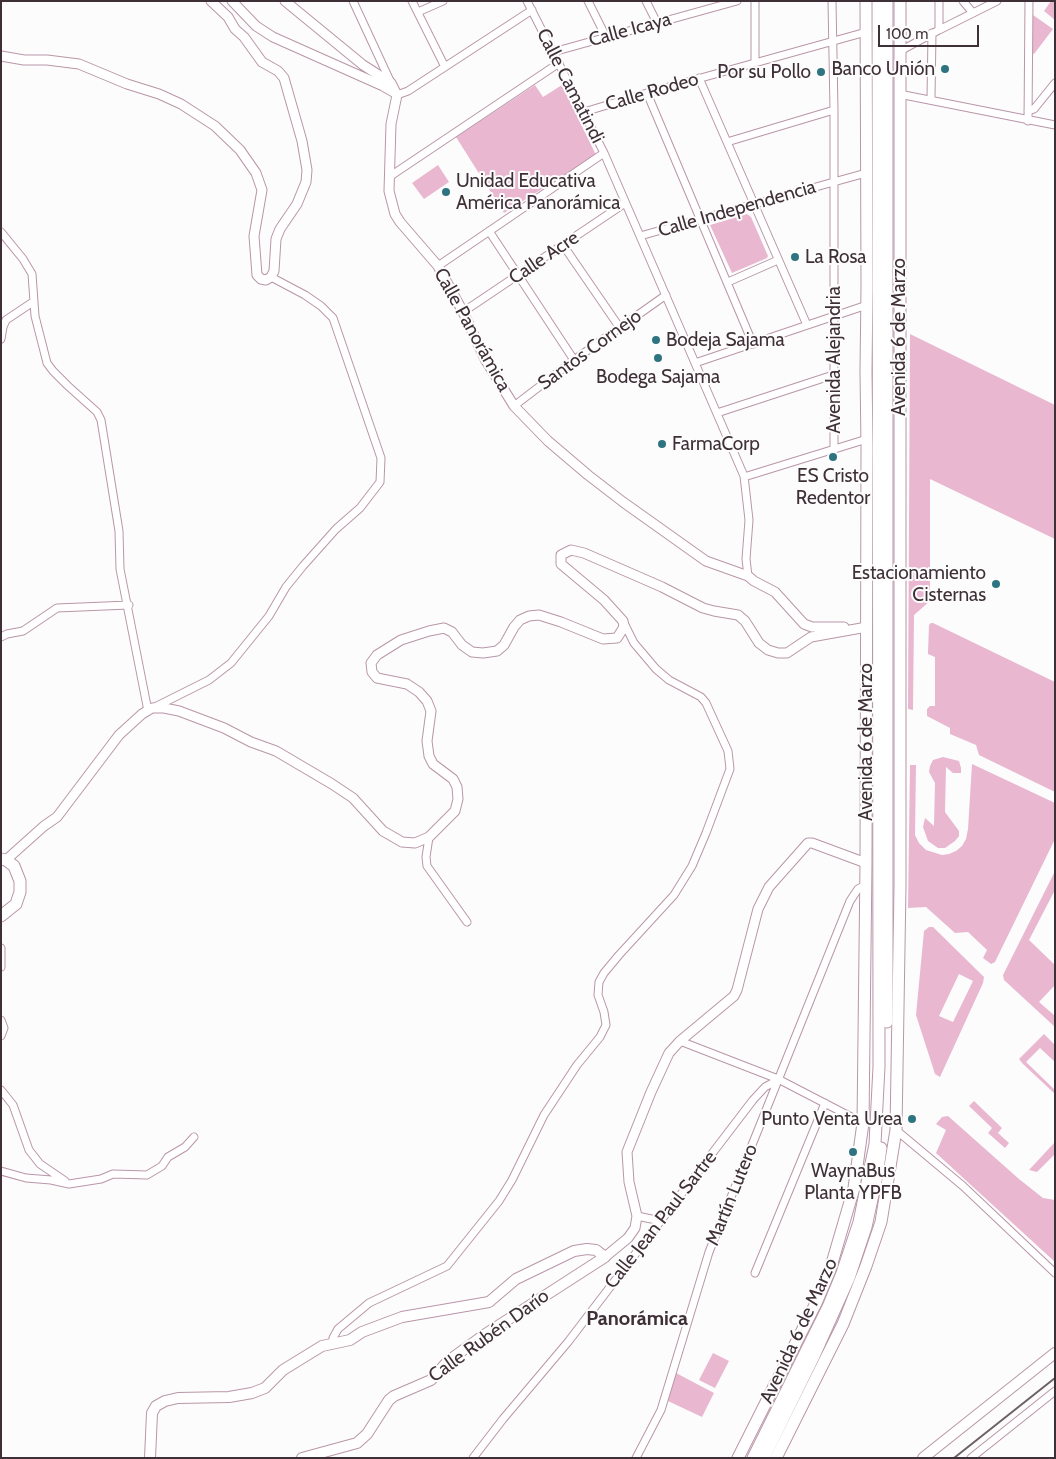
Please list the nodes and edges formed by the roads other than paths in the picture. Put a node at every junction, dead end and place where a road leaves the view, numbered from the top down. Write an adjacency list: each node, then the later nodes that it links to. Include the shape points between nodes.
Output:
1 (211, 1): 63 (street, via 228,17 262,62 284,78 302,141 306,182 276,239)
2 (232, 1): 40 (street, via 256,26 273,37)
3 (285, 1): 37 (street, via 363,65)
4 (354, 1): 37 (street)
5 (412, 1): 23 (street)
6 (443, 1): 23 (street)
7 (527, 1): 22 (street, Calle Camatindi)
8 (588, 1): 28 (street)
9 (646, 1): 25 (street)
10 (737, 1): 21 (street, Calle Icaya)
11 (755, 1): 34 (street)
12 (832, 1): 29 (street, Avenida Alejandria)
13 (866, 1): 26 (main road, Avenida 6 de Marzo)
14 (878, 1): 121 (main road, Avenida 6 de Marzo, via 879,1067 876,1124 858,1222 842,1273)
15 (887, 1): 122 (main road, Avenida 6 de Marzo, via 887,1067 884,1116 877,1176 866,1227 849,1278)
16 (900, 1): 30 (main road, Avenida 6 de Marzo)
17 (939, 1): 27 (street)
18 (963, 1): 24 (street)
19 (996, 1): 24 (street)
20 (1029, 1): 44 (street)
21 (716, 4): 25 (street, Calle Icaya)
22 (532, 10): 31 (street, Calle Camatindi); 35 (street)
23 (418, 12): 35 (street)
24 (973, 13): 27 (street)
25 (657, 23): 28 (street, Calle Icaya)
26 (866, 32): 29 (street, Calle Rodeo); 50 (main road, Avenida 6 de Marzo)
27 (935, 32): 30 (street); 42 (street)
28 (606, 37): 31 (street, Calle Icaya)
29 (833, 40): 34 (street, Calle Rodeo); 43 (street, Avenida Alejandria)
30 (900, 51): 41 (main road, Avenida 6 de Marzo)
31 (552, 52): 33 (street, Calle Camatindi)
32 (1, 56): 63 (street, via 80,64 181,104 215,126 240,150 256,173 262,190 254,236 257,275 266,280)
33 (559, 62): 45 (street, Calle Camatindi); 51 (street)
34 (756, 63): 36 (street, Calle Rodeo)
35 (445, 67): 40 (street, via 408,91)
36 (699, 78): 39 (street, Calle Rodeo); 48 (street)
37 (391, 83): 40 (street)
38 (1055, 83): 44 (street, via 1034,109)
39 (647, 92): 45 (street, Calle Rodeo); 55 (street)
40 (397, 94): 51 (street, Calle Panorámica)
41 (899, 94): 42 (street); 103 (main road, Avenida 6 de Marzo, via 900,886)
42 (931, 99): 46 (street)
43 (834, 110): 48 (street); 52 (street, Avenida Alejandria)
44 (1028, 111): 46 (street)
45 (584, 112): 49 (street, Calle Camatindi)
46 (1028, 121): 47 (street)
47 (1055, 126)
48 (727, 142): 54 (street)
49 (604, 153): 53 (street, Calle Camatindi); 56 (street)
50 (866, 173): 52 (street, Calle Independencia); 67 (main road, Avenida 6 de Marzo)
51 (389, 177): 61 (street, Calle Panorámica, via 395,214)
52 (833, 182): 54 (street, Calle Independencia); 69 (street, Avenida Alejandria)
53 (625, 203): 58 (street, Calle Camatindi); 59 (street, Calle Acre)
54 (753, 204): 55 (street, Calle Independencia); 60 (street)
55 (700, 220): 58 (street, Calle Independencia); 64 (street)
56 (489, 231): 61 (street); 62 (street)
57 (1, 232): 66 (street, via 32,274)
58 (640, 236): 65 (street, Calle Camatindi)
59 (563, 245): 62 (street, Calle Acre); 71 (street)
60 (778, 260): 64 (street); 70 (street)
61 (438, 266): 68 (street, Calle Panorámica)
62 (518, 276): 68 (street, Calle Acre); 74 (street)
63 (271, 277): 87 (street, via 305,295 333,318 380,458 380,482 360,508 303,566 231,663 209,680)
64 (728, 282): 73 (street)
65 (666, 295): 71 (street, Santos Cornejo); 75 (street, Calle Camatindi)
66 (33, 302): 72 (street, via 6,320); 83 (street, via 47,363 102,420 119,531 120,569)
67 (867, 305): 69 (street); 79 (main road, Avenida 6 de Marzo)
68 (463, 312): 77 (street, Calle Panorámica, via 485,358)
69 (833, 316): 70 (street); 76 (street, Avenida Alejandria)
70 (807, 325): 73 (street)
71 (620, 328): 74 (street, Santos Cornejo)
72 (1, 339)
73 (753, 344): 75 (street)
74 (574, 360): 77 (street, Santos Cornejo)
75 (696, 363): 78 (street, Calle Camatindi)
76 (833, 375): 78 (street); 80 (street, Avenida Alejandria)
77 (514, 406): 82 (street, Calle Panorámica, via 548,441 623,502 706,561)
78 (717, 412): 81 (street, Calle Camatindi)
79 (867, 439): 80 (street); 85 (main road, Avenida 6 de Marzo)
80 (834, 449): 81 (street)
81 (744, 477): 82 (street, Calle Camatindi, via 749,520)
82 (748, 576): 85 (street, via 775,592 804,624 812,627)
83 (128, 605): 86 (street, via 56,608 23,632); 87 (street)
84 (623, 620): 85 (street, via 560,564 561,555 570,550 584,553 662,586 703,608 738,615 759,644 778,653 787,653 811,637); 88 (street, via 624,627 617,638 603,639 562,622 539,615 529,616 520,620 497,651 483,653 472,652 444,628 400,640 377,655 371,663 377,678 407,684 427,701 431,711 427,741 429,756 457,787 455,811); 112 (street, via 634,643 656,669 706,703 728,751 730,769 706,834 674,895 602,977 598,995 606,1025 544,1116 499,1201 447,1266 369,1303 338,1330)
85 (867, 627): 90 (main road, Avenida 6 de Marzo)
86 (1, 637)
87 (150, 710): 88 (street, via 179,711 276,752 339,788 353,798 383,831 402,842 414,843); 89 (street, via 119,736 57,818)
88 (429, 837): 93 (street, via 427,866)
89 (4, 859): 92 (main road, via 14,866 20,892 16,904)
90 (866, 864): 91 (main road, Avenida 6 de Marzo); 98 (street, via 808,843 762,898 734,996)
91 (866, 885): 99 (street, Martín Lutero, via 858,889 850,901); 102 (main road, Avenida 6 de Marzo)
92 (1, 916)
93 (467, 922)
94 (1, 948): 95 (street)
95 (1, 967)
96 (1, 1020): 97 (street, via 4,1028)
97 (1, 1036)
98 (680, 1041): 99 (street); 107 (street, via 669,1053 627,1152 628,1182)
99 (778, 1079): 101 (street); 108 (street, Calle Jean Paul Sartre, via 753,1100); 119 (street, Martín Lutero, via 709,1252 661,1410)
100 (1, 1090): 106 (street, via 13,1105 29,1150 40,1164)
101 (825, 1103): 102 (street); 110 (street)
102 (863, 1123): 120 (main road, Avenida 6 de Marzo, via 854,1188 830,1270)
103 (896, 1130): 111 (street, via 963,1186); 115 (main road, Avenida 6 de Marzo, via 881,1222 863,1274 843,1324)
104 (194, 1137): 106 (street, via 186,1147 147,1175 114,1174)
105 (1, 1171): 106 (street)
106 (68, 1184)
107 (637, 1216): 108 (street); 109 (street, via 635,1228 628,1238)
108 (661, 1220): 118 (street, Calle Jean Paul Sartre, via 568,1342)
109 (605, 1256): 112 (main road, via 596,1250 574,1251 516,1279 489,1302 402,1317); 117 (main road, Calle Rubén Darío, via 477,1340 448,1361 431,1380 388,1400 367,1434 357,1443)
110 (755, 1273)
111 (1055, 1273)
112 (333, 1344): 116 (main road, via 304,1356 265,1388 252,1393 229,1398 178,1398 156,1406 150,1421)
113 (1055, 1353): 123 (main road)
114 (1055, 1391): 124 (street)
115 (779, 1457)
116 (150, 1458)
117 (302, 1458)
118 (473, 1458)
119 (636, 1458)
120 (738, 1458)
121 (753, 1458)
122 (764, 1458)
123 (922, 1458)
124 (971, 1458)

